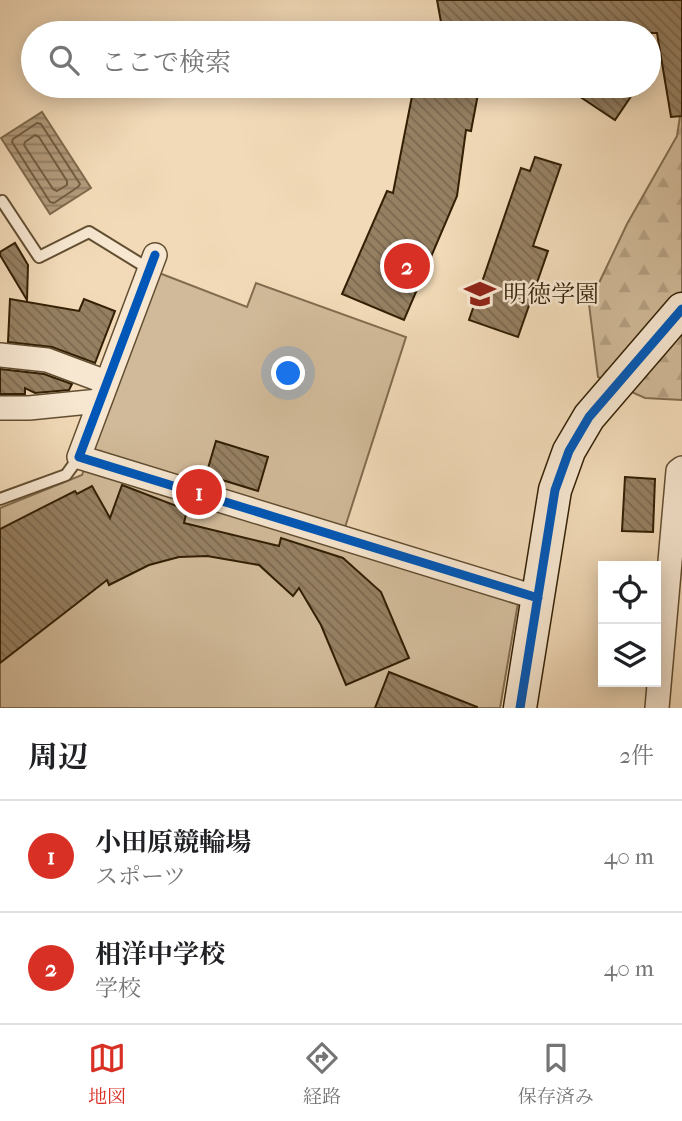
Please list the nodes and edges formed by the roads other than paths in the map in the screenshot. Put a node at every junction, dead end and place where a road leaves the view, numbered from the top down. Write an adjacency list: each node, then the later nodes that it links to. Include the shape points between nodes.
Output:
1 (0, 202): 2 (lane, via 39,257 89,232)
2 (152, 262): 5 (street)
3 (682, 309): 10 (street, via 589,416 569,451 555,490)
4 (0, 355): 5 (street, via 47,360)
5 (102, 392): 6 (street, via 29,408); 7 (street)
6 (0, 408)
7 (79, 457): 9 (lane, via 66,475); 10 (street)
8 (682, 468): 12 (street, via 678,471)
9 (0, 499)
10 (538, 598): 11 (street)
11 (520, 708)
12 (657, 708)

